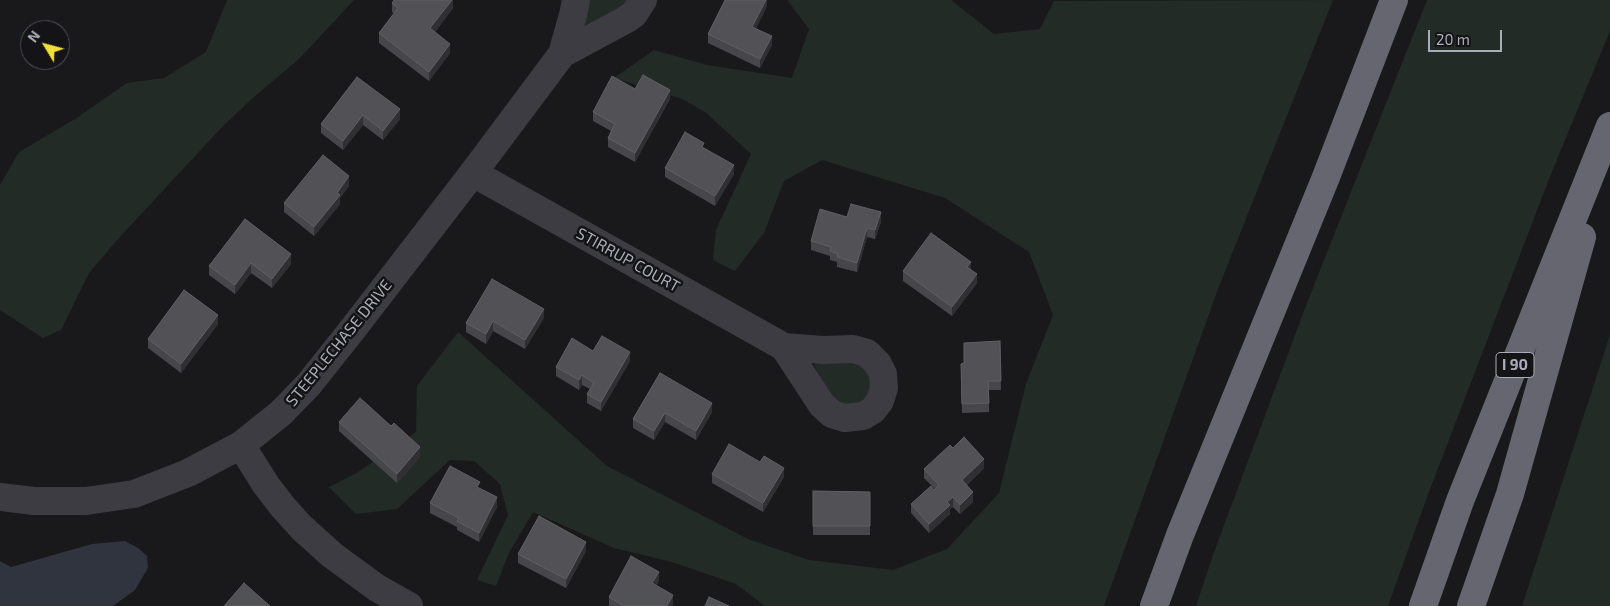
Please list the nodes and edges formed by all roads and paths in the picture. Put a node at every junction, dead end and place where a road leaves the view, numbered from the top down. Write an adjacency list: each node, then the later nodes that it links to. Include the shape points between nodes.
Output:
1 (576, 0): 4 (street, STEEPLECHASE DRIVE)
2 (643, 0): 4 (street, STEEPLECHASE DRIVE, via 627,19)
3 (1394, 0): 11 (highway, via 1326,177)
4 (562, 54): 7 (street, STEEPLECHASE DRIVE)
5 (1610, 126): 15 (highway, I 90, via 1460,501)
6 (1610, 138): 16 (highway, via 1510,494)
7 (473, 173): 8 (street, STIRRUP COURT); 9 (street, STEEPLECHASE DRIVE, via 310,384 281,414)
8 (784, 347)
9 (241, 445): 10 (street, STEEPLECHASE DRIVE, via 188,473 134,494 86,501); 12 (street, via 282,507 301,527 377,588)
10 (0, 497)
11 (1180, 535): 13 (highway); 14 (highway)
12 (409, 606)
13 (1154, 606)
14 (1158, 606)
15 (1423, 606)
16 (1471, 606)

